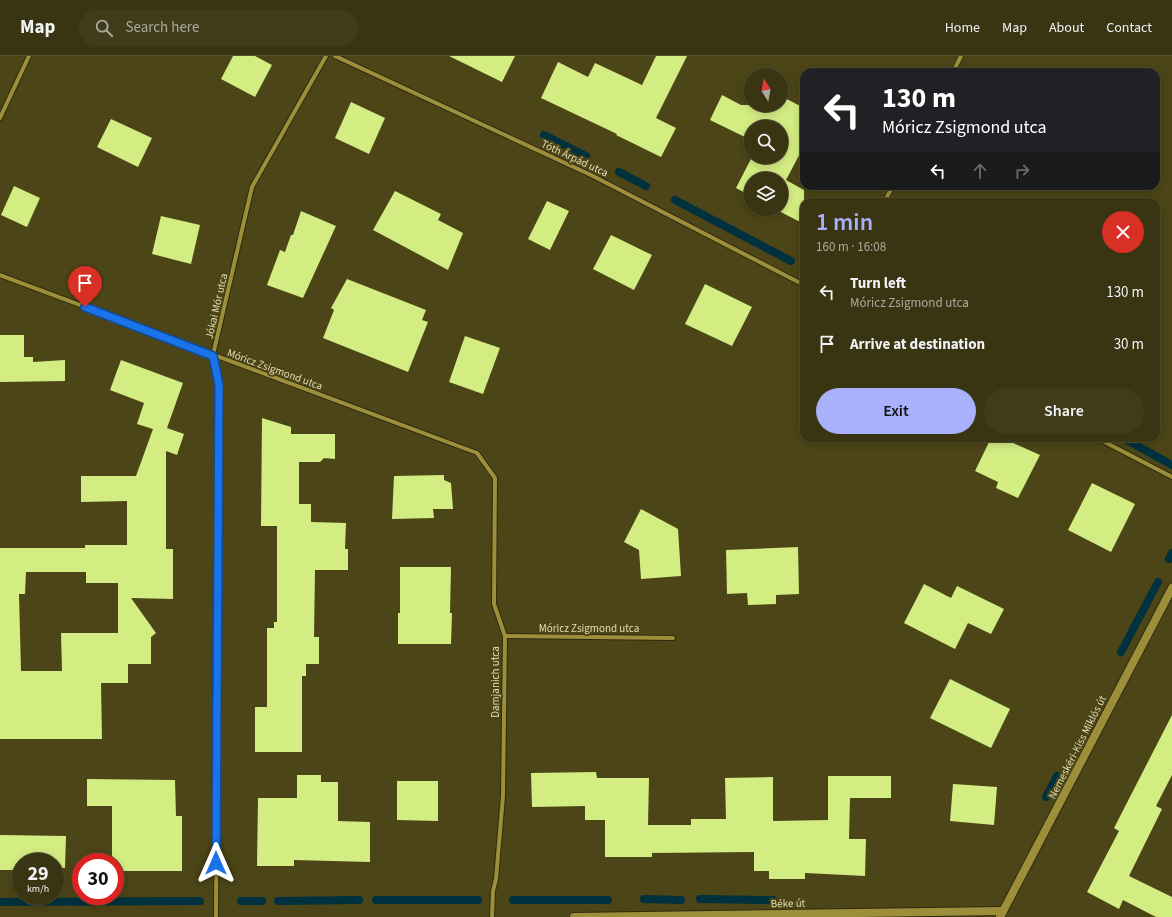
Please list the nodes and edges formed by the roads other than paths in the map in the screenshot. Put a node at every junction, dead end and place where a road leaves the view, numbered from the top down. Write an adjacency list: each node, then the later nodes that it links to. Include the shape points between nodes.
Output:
1 (29, 56): 6 (street)
2 (326, 56): 9 (street, Jókai Mór utca, via 252,187)
3 (335, 56): 8 (street, Tóth Árpád utca, via 592,176)
4 (961, 56): 5 (street)
5 (954, 68)
6 (0, 118)
7 (0, 275): 9 (street, Móricz Zsigmond utca)
8 (800, 283)
9 (213, 356): 11 (street, Móricz Zsigmond utca); 17 (street, Jókai Mór utca, via 219,385)
10 (1105, 442): 12 (street)
11 (477, 453): 14 (street, Damjanich utca, via 495,478 494,604)
12 (1172, 477)
13 (1171, 593): 16 (street, Nemeskéri-Kiss Miklós út)
14 (505, 636): 15 (street, Móricz Zsigmond utca); 18 (street, Damjanich utca, via 503,796)
15 (673, 638)
16 (1002, 914): 19 (street, Béke út)
17 (216, 917)
18 (492, 917)
19 (574, 917)

